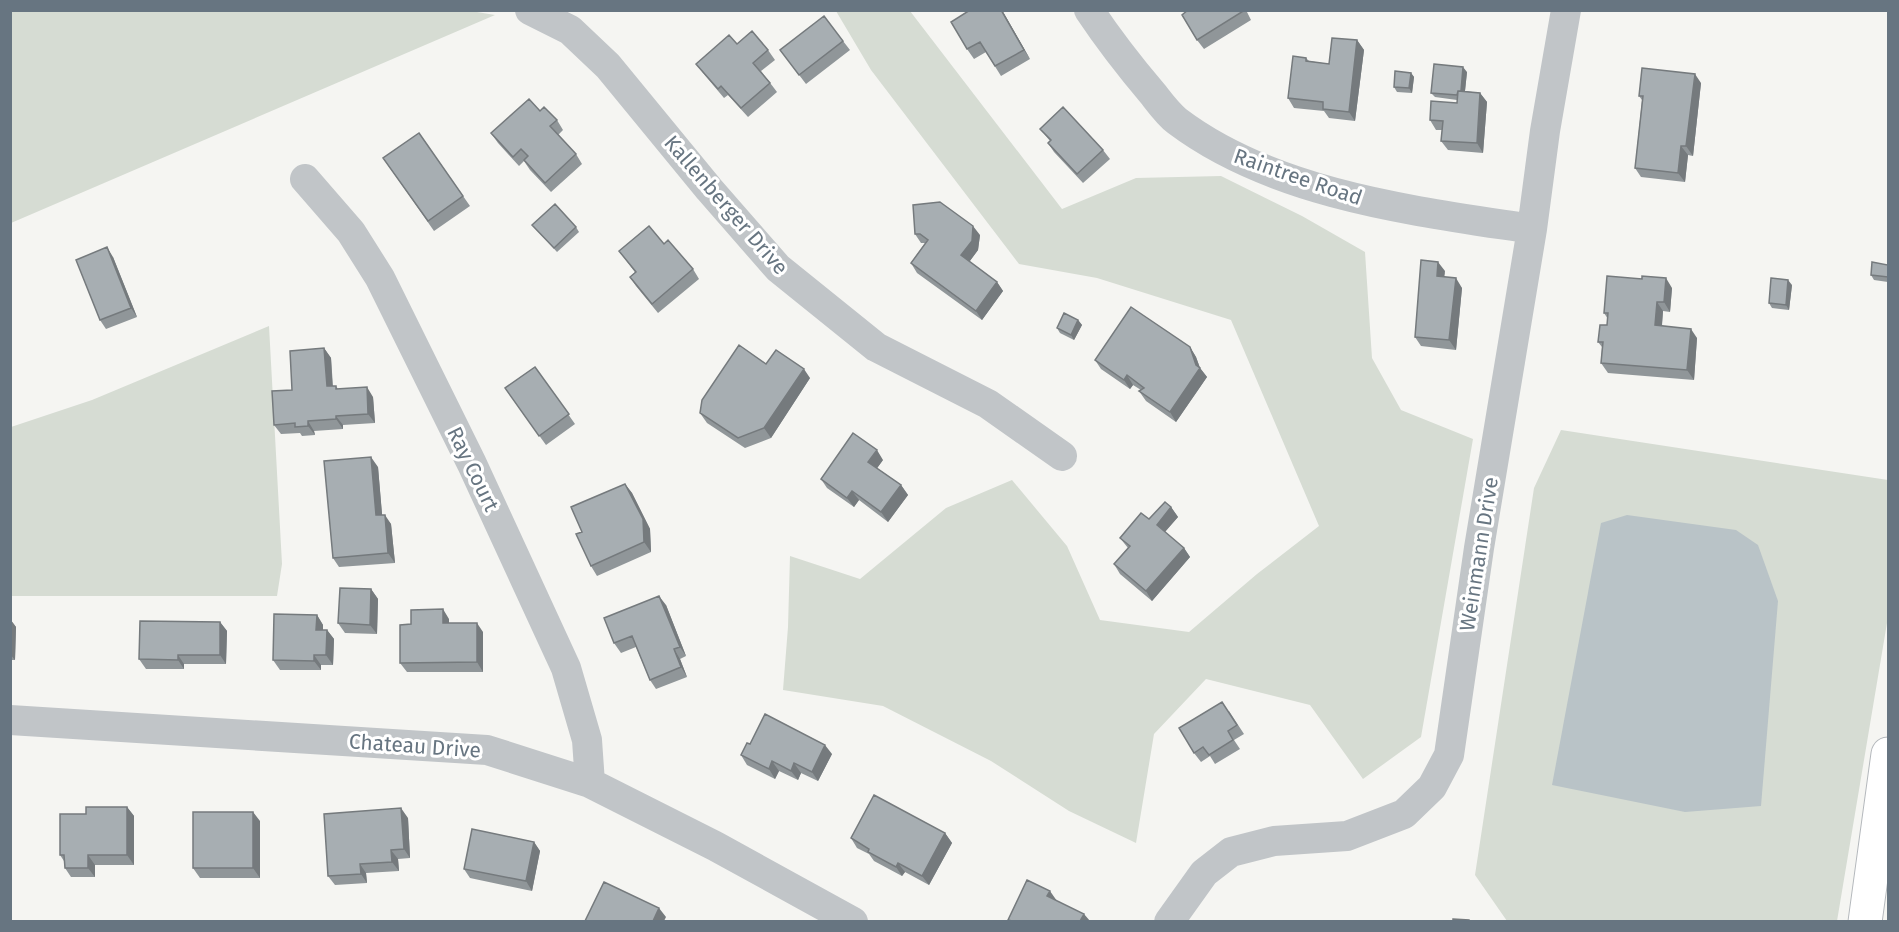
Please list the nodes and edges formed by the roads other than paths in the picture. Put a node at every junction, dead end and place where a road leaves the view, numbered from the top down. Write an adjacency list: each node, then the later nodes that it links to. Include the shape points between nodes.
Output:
1 (530, 10): 6 (street, Kallenberger Drive, via 570,30 608,66 778,268 876,347 988,404)
2 (1089, 10): 5 (street, Raintree Road, via 1124,61 1175,120 1234,157 1306,184 1379,205)
3 (1566, 10): 5 (street, Weinmann Drive)
4 (305, 179): 9 (street, Ray Court, via 351,232 380,278 471,464 566,668 587,740)
5 (1532, 228): 11 (street, Weinmann Drive, via 1449,755 1432,787 1404,814 1347,836 1274,841 1232,852 1204,873)
6 (1062, 456)
7 (10, 720): 9 (street, Chateau Drive, via 487,750)
8 (1888, 754): 12 (street)
9 (590, 783): 10 (street, Chateau Drive)
10 (853, 921)
11 (1169, 921)
12 (1864, 921)

